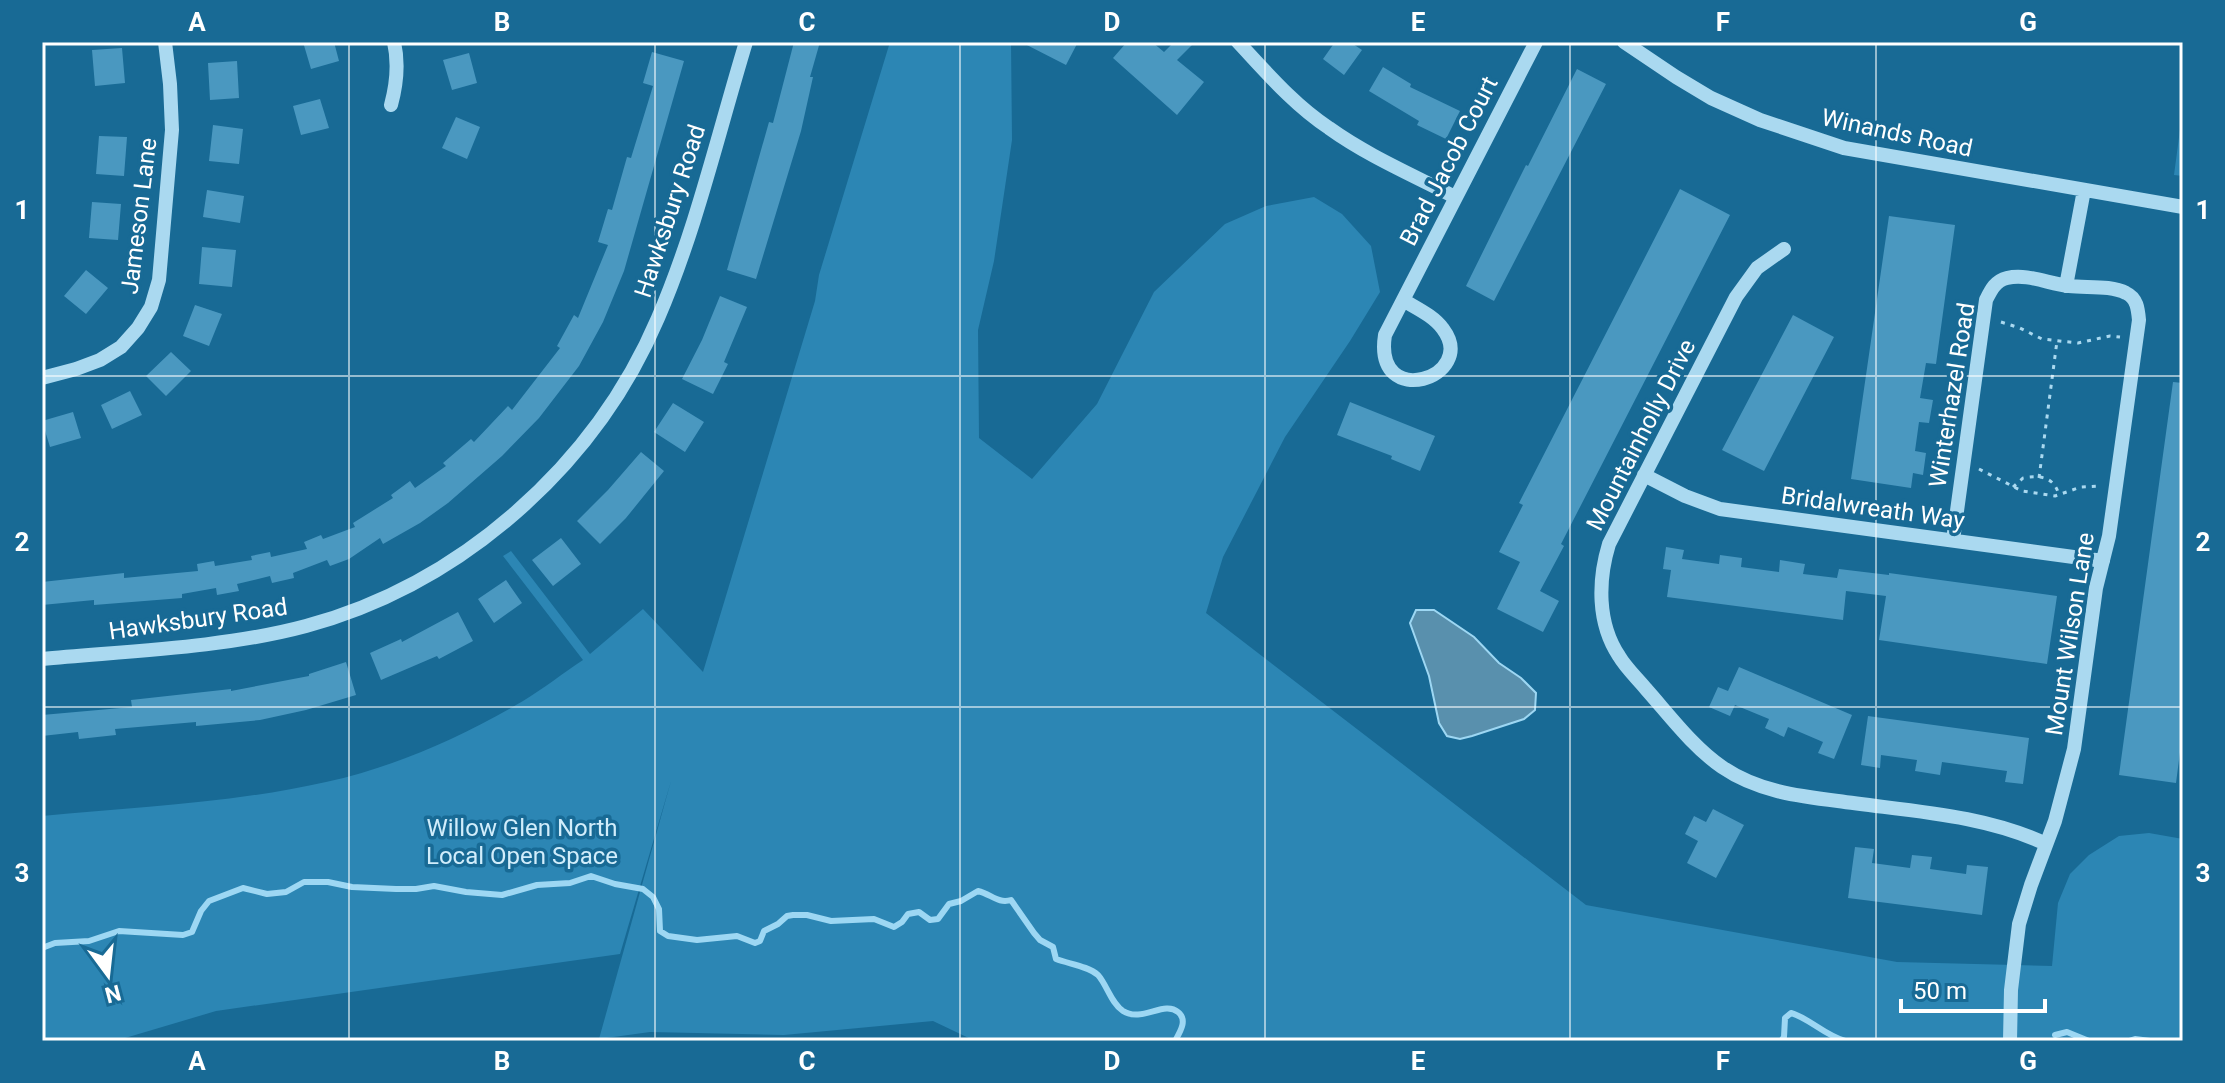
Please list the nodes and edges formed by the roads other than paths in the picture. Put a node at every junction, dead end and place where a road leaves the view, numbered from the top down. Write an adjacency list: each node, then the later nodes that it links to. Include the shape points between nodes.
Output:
1 (165, 42): 14 (street, Jameson Lane, via 172,130 159,280 151,307 121,347 100,360)
2 (394, 42): 7 (street, via 397,84)
3 (746, 42): 18 (street, Hawksbury Road, via 681,263 657,322 599,423 529,501 448,563 356,611 254,638)
4 (1238, 42): 9 (street, via 1328,128)
5 (1536, 42): 9 (street, Brad Jacob Court)
6 (1624, 42): 8 (street, Winands Road, via 1711,98 1804,136 1893,158)
7 (391, 105)
8 (2084, 190): 10 (street, Winands Road); 12 (street)
9 (1455, 197): 13 (street, Brad Jacob Court)
10 (2183, 207)
11 (1784, 249): 15 (street, Mountainholly Drive, via 1757,268 1736,297)
12 (2066, 286): 16 (street, Winterhazel Road, via 2008,278 1998,282 1986,300); 17 (street, Mount Wilson Lane, via 2117,290 2138,307)
13 (1403, 300): 13 (street, Brad Jacob Court, via 1385,335 1384,359 1390,370 1415,382 1438,373 1450,346 1443,328)
14 (42, 378)
15 (1644, 475): 16 (street, Bridalwreath Way, via 1720,509); 19 (street, Mountainholly Drive, via 1603,565 1604,620 1618,655 1698,746 1721,767 1765,789 1985,823)
16 (1953, 540): 17 (street, Bridalwreath Way)
17 (2103, 561): 19 (street, Mount Wilson Lane, via 2074,749)
18 (42, 659)
19 (2046, 844): 20 (street, Mount Wilson Lane, via 2019,924)
20 (2010, 1041)

